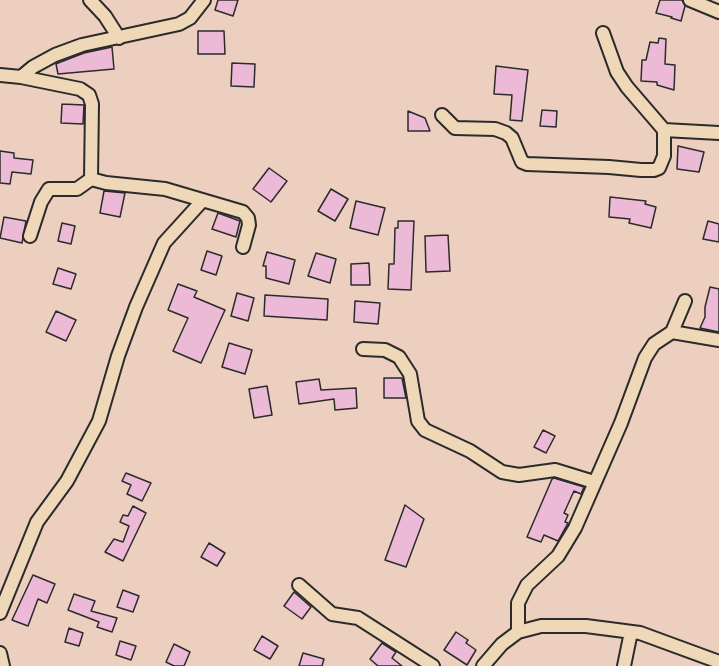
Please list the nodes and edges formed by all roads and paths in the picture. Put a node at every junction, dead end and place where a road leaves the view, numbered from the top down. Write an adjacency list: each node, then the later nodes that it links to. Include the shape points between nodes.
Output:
1 (90, 0): 6 (street)
2 (204, 0): 6 (street, via 190,18 179,24)
3 (690, 0): 4 (street)
4 (719, 12)
5 (603, 33): 10 (street, via 617,72)
6 (119, 38): 8 (street, via 55,55)
7 (0, 75): 8 (street)
8 (21, 77): 12 (street, via 80,89 89,95)
9 (442, 115): 10 (street, via 455,128 506,133 522,162 527,164 654,170 662,165)
10 (664, 130): 11 (street)
11 (719, 133)
12 (92, 179): 13 (street, via 165,189); 14 (street, via 77,189 49,189)
13 (203, 200): 15 (street, via 243,212 249,225); 22 (street, via 164,243 132,316 99,421 67,481 37,522)
14 (30, 236)
15 (243, 247)
16 (685, 301): 17 (street)
17 (672, 332): 18 (street); 20 (street, via 654,344 645,358)
18 (719, 340)
19 (363, 349): 20 (street, via 385,350 399,357 410,374 418,421 425,430 502,472 519,475 555,470)
20 (594, 482): 23 (street, via 575,528 558,556 526,585 518,603)
21 (299, 585): 28 (street, via 332,614 358,618)
22 (0, 613)
23 (518, 632): 24 (street, via 541,626 586,626); 29 (street)
24 (631, 632): 26 (street); 30 (street)
25 (0, 653): 27 (street)
26 (719, 662)
27 (3, 666)
28 (433, 666)
29 (483, 666)
30 (624, 666)

